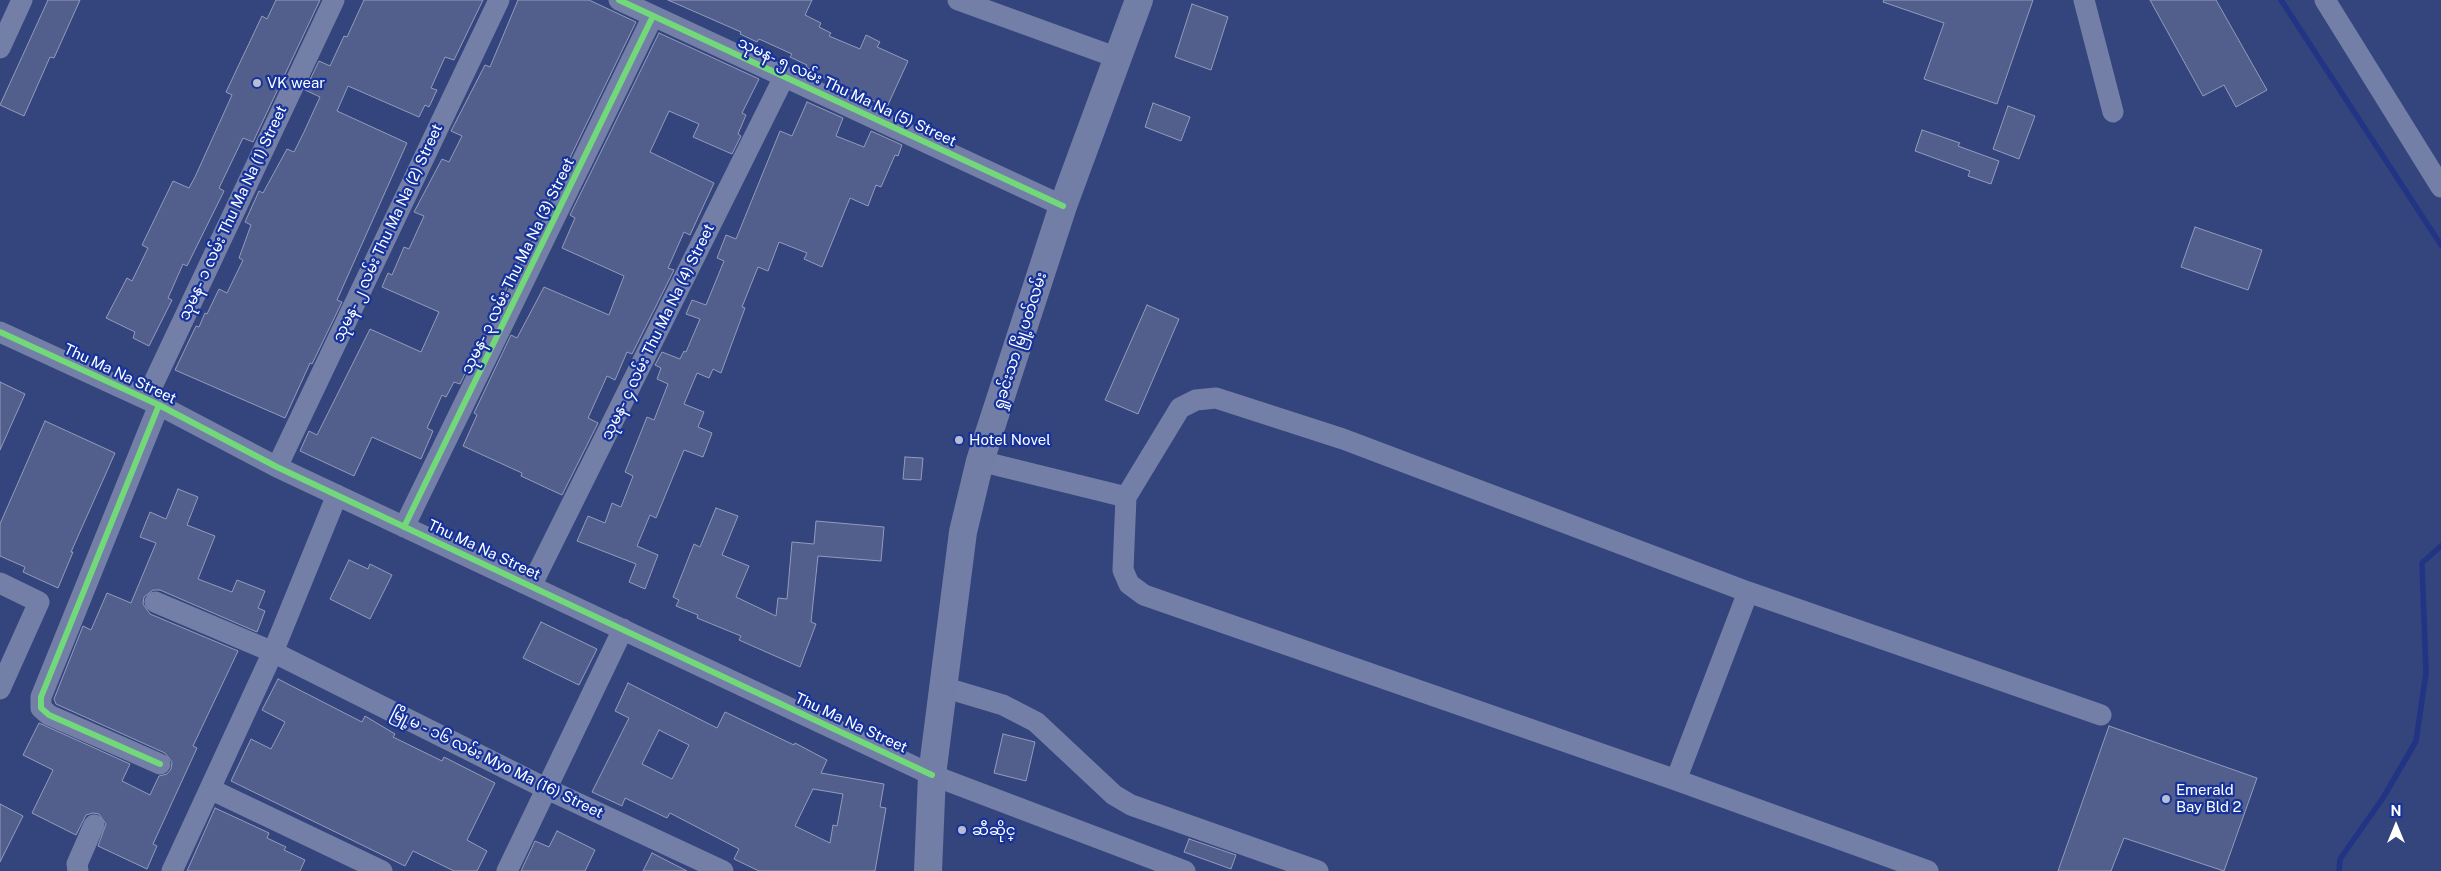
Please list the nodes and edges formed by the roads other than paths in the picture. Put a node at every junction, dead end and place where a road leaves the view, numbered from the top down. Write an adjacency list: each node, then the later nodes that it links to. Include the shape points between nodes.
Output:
1 (22, 0): 10 (street)
2 (334, 0): 17 (street, သုမန- ၁ လမ်း Thu Ma Na (1) Street)
3 (499, 0): 19 (street, သုမန- ၂ လမ်း Thu Ma Na (2) Street)
4 (619, 0): 9 (street, သုမန- ၅ လမ်း Thu Ma Na (5) Street)
5 (958, 0): 11 (street)
6 (1139, 0): 11 (main road, ရှုခင်းသာ မြို့ပတ်လမ်း)
7 (2084, 0): 13 (street)
8 (2325, 0): 14 (street)
9 (653, 16): 12 (street, သုမန- ၅ လမ်း Thu Ma Na (5) Street); 22 (street, သုမန- ၃ လမ်း Thu Ma Na (3) Street)
10 (0, 48)
11 (1118, 58): 15 (main road, ရှုခင်းသာ မြို့ပတ်လမ်း)
12 (784, 77): 15 (street, သုမန- ၅ လမ်း Thu Ma Na (5) Street); 24 (street, သုမန- ၄ လမ်း Thu Ma Na (4) Street)
13 (2114, 112)
14 (2441, 187)
15 (1063, 206): 18 (main road, ရှုခင်းသာ မြို့ပတ်လမ်း)
16 (0, 332): 17 (street, Thu Ma Na Street)
17 (153, 402): 19 (street, Thu Ma Na Street); 32 (street, သုမန- ၁ လမ်း Thu Ma Na (1) Street, via 41,697 41,708 49,716)
18 (980, 461): 21 (street); 29 (main road, ရှုခင်းသာ မြို့ပတ်လမ်း, via 963,532)
19 (277, 467): 20 (street, Thu Ma Na Street)
20 (338, 495): 22 (street, Thu Ma Na Street); 28 (street)
21 (1126, 497): 25 (street, via 1180,408 1196,400 1216,398 1343,439); 34 (street, via 1123,570 1129,584 1144,595)
22 (404, 527): 24 (street, Thu Ma Na Street)
23 (0, 583): 30 (street, via 40,602)
24 (531, 586): 27 (street, Thu Ma Na Street)
25 (1748, 592): 31 (street); 34 (street)
26 (155, 602): 28 (street, မြို့မ - ၁၆ လမ်း Myo Ma (16) Street)
27 (624, 629): 33 (street, Thu Ma Na Street); 35 (street)
28 (273, 652): 35 (street, မြို့မ - ၁၆ လမ်း Myo Ma (16) Street); 36 (street)
29 (943, 687): 33 (main road, ရှုခင်းသာ မြို့ပတ်လမ်း); 45 (street, via 1003,705 1036,722 1114,795 1131,805)
30 (0, 689)
31 (2101, 716)
32 (160, 764)
33 (932, 775): 43 (main road, ရှုခင်းသာ မြို့ပတ်လမ်း); 44 (street, Thu Ma Na Street)
34 (1676, 780): 46 (street)
35 (547, 788): 41 (street); 42 (street, မြို့မ - ၁၆ လမ်း Myo Ma (16) Street)
36 (210, 789): 39 (street); 40 (street)
37 (94, 825): 38 (street, via 77,864)
38 (78, 871)
39 (172, 871)
40 (382, 871)
41 (507, 871)
42 (723, 871)
43 (928, 871)
44 (1185, 871)
45 (1318, 871)
46 (1928, 871)

